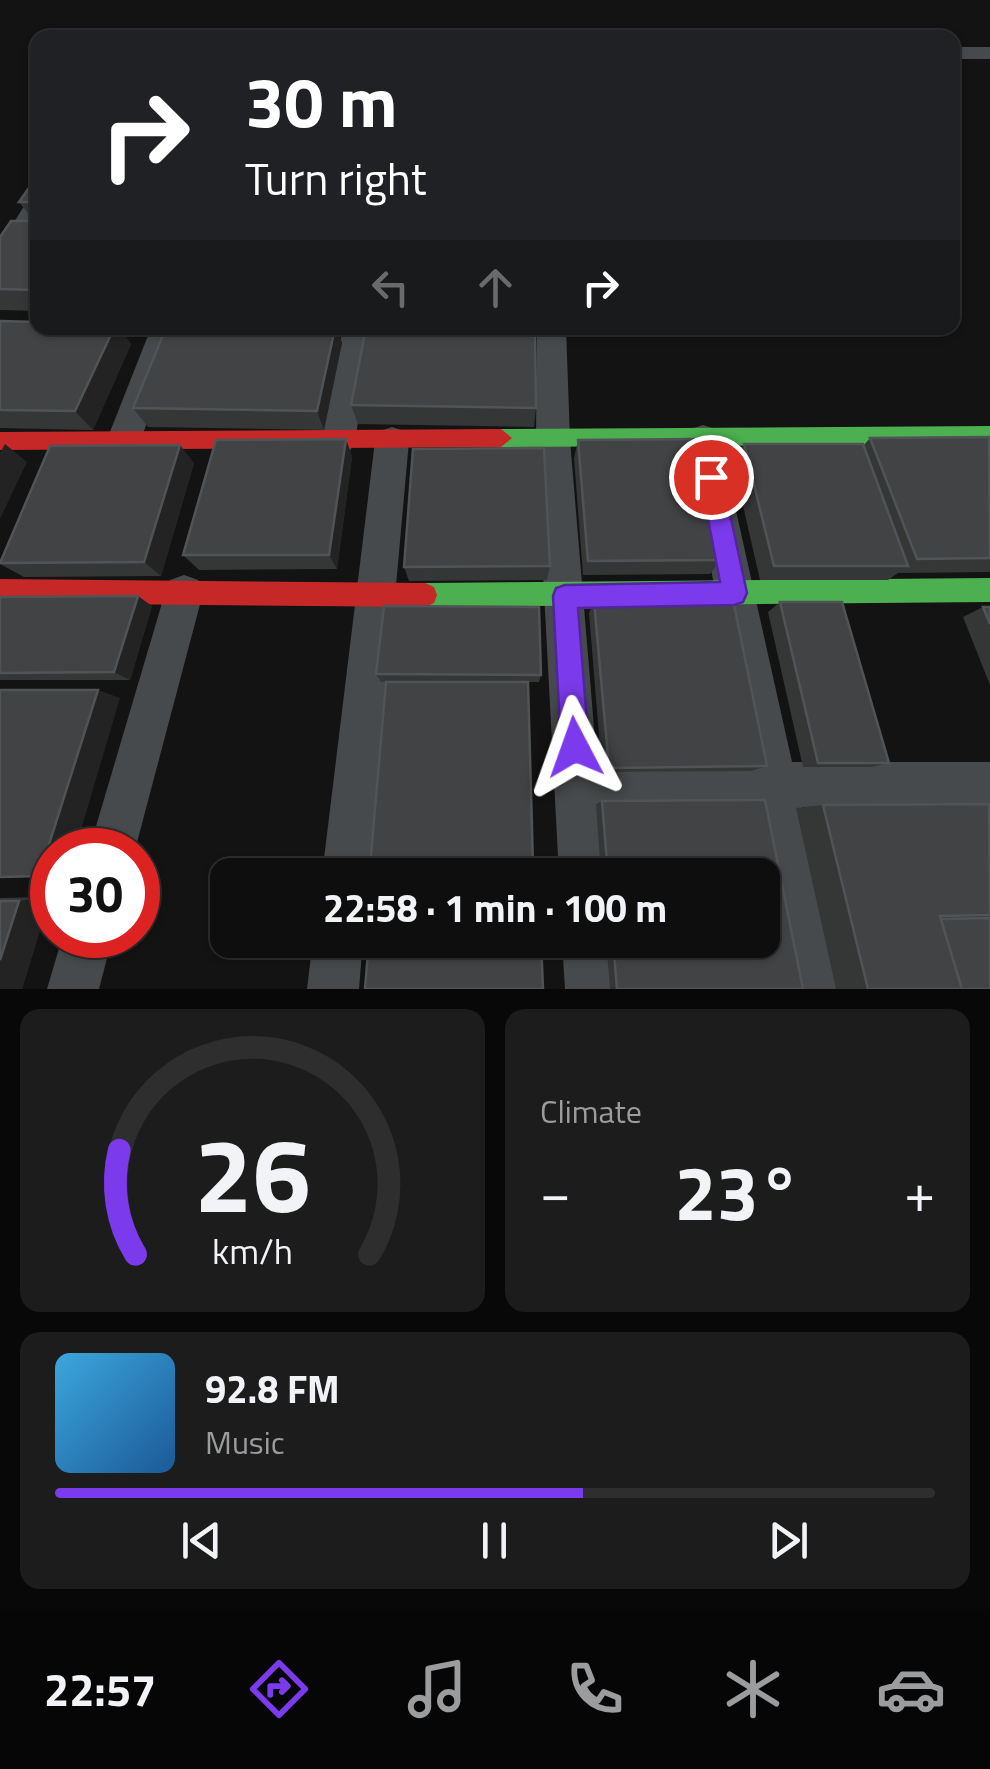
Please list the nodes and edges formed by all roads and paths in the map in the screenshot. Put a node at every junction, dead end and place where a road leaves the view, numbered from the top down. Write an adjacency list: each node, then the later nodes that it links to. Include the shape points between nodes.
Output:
1 (960, 53): 2 (street)
2 (990, 53)
3 (29, 234): 4 (street)
4 (0, 266)
5 (163, 335): 15 (street)
6 (357, 335): 12 (street)
7 (551, 335): 11 (street)
8 (990, 435): 9 (street)
9 (703, 438): 11 (street); 20 (street)
10 (0, 440): 14 (street)
11 (554, 440): 13 (street); 22 (street)
12 (338, 441): 13 (street); 15 (street)
13 (392, 441): 21 (street)
14 (54, 442): 15 (street); 16 (street)
15 (124, 442)
16 (38, 476)
17 (990, 590): 20 (street)
18 (0, 591): 19 (street)
19 (184, 593): 21 (street); 26 (street)
20 (734, 593): 22 (street); 23 (street)
21 (378, 596): 22 (street); 27 (street)
22 (565, 596): 25 (street)
23 (773, 784): 24 (street); 25 (street); 35 (street)
24 (990, 784)
25 (578, 785): 28 (street)
26 (118, 828)
27 (348, 858)
28 (582, 858)
29 (82, 958): 32 (street)
30 (336, 958): 33 (street)
31 (589, 958): 34 (street)
32 (73, 989)
33 (332, 989)
34 (591, 989)
35 (817, 989)

